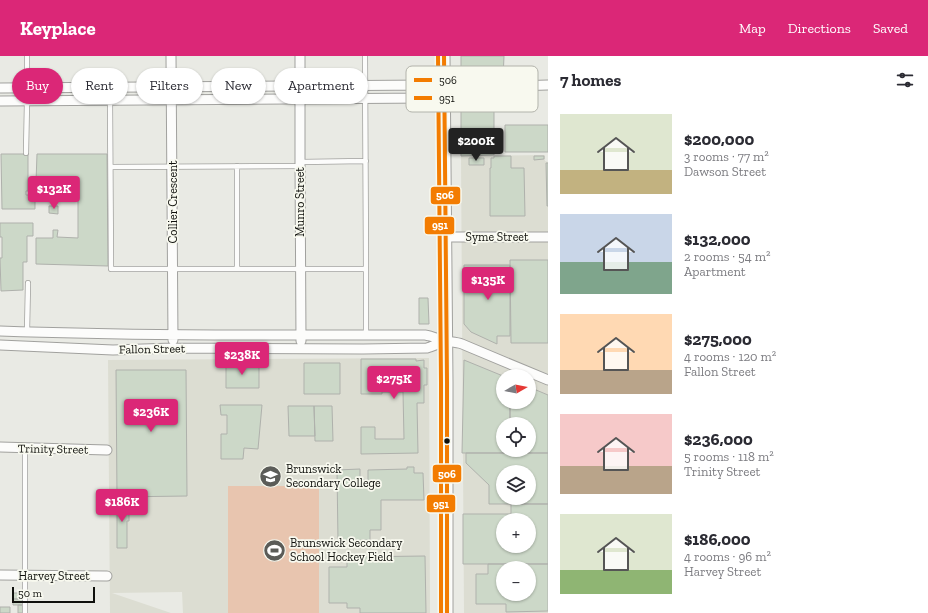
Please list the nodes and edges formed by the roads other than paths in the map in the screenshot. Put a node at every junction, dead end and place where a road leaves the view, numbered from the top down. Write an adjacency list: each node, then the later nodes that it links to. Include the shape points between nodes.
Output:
1 (27, 56): 5 (lane)
2 (172, 56): 6 (street, Collier Crescent)
3 (300, 56): 7 (street, Munro Street)
4 (365, 56): 8 (lane)
5 (27, 68)
6 (172, 68)
7 (300, 68)
8 (365, 68)
9 (368, 85): 15 (street)
10 (538, 85): 11 (street)
11 (548, 85)
12 (136, 86): 16 (street)
13 (203, 86): 14 (street)
14 (274, 86)
15 (406, 86)
16 (63, 87)
17 (0, 88): 18 (street)
18 (12, 88)
19 (274, 98): 22 (street)
20 (368, 98): 21 (street)
21 (406, 98)
22 (203, 99)
23 (0, 101): 24 (street)
24 (12, 101)
25 (27, 104): 31 (lane)
26 (110, 104): 35 (lane)
27 (172, 104): 36 (street, Collier Crescent)
28 (300, 104): 33 (street, Munro Street)
29 (365, 104): 32 (lane)
30 (444, 112): 37 (street)
31 (26, 153)
32 (366, 161): 33 (lane); 42 (lane)
33 (300, 164): 34 (lane); 41 (street, Munro Street)
34 (237, 166): 36 (lane); 40 (lane)
35 (111, 167): 36 (lane); 39 (lane, via 110,269)
36 (172, 167): 39 (street, Collier Crescent)
37 (445, 237): 38 (street, Syme Street); 49 (street)
38 (548, 237)
39 (173, 269): 40 (lane); 46 (street, Collier Crescent)
40 (237, 269): 41 (lane)
41 (300, 269): 42 (lane); 48 (street, Munro Street)
42 (366, 269): 47 (lane)
43 (28, 283): 45 (lane)
44 (0, 331): 45 (street, Fallon Street)
45 (27, 332): 46 (street, Fallon Street)
46 (173, 335): 48 (street, Fallon Street); 51 (street, Collier Crescent)
47 (366, 335): 48 (street, Fallon Street); 49 (street, Fallon Street, via 425,335)
48 (301, 336): 52 (street, Munro Street)
49 (446, 341): 52 (street, Fallon Street, via 426,348); 53 (street, Fallon Street, via 457,342); 61 (street)
50 (0, 345): 51 (street, Fallon Street, via 114,350)
51 (173, 348): 52 (street, Fallon Street)
52 (301, 348)
53 (548, 380)
54 (0, 447): 55 (street, Trinity Street)
55 (25, 448): 56 (street, Trinity Street); 58 (lane)
56 (107, 450)
57 (0, 575): 58 (street, Harvey Street)
58 (25, 576): 59 (street, Harvey Street); 60 (lane)
59 (107, 576)
60 (25, 613)
61 (447, 613)

